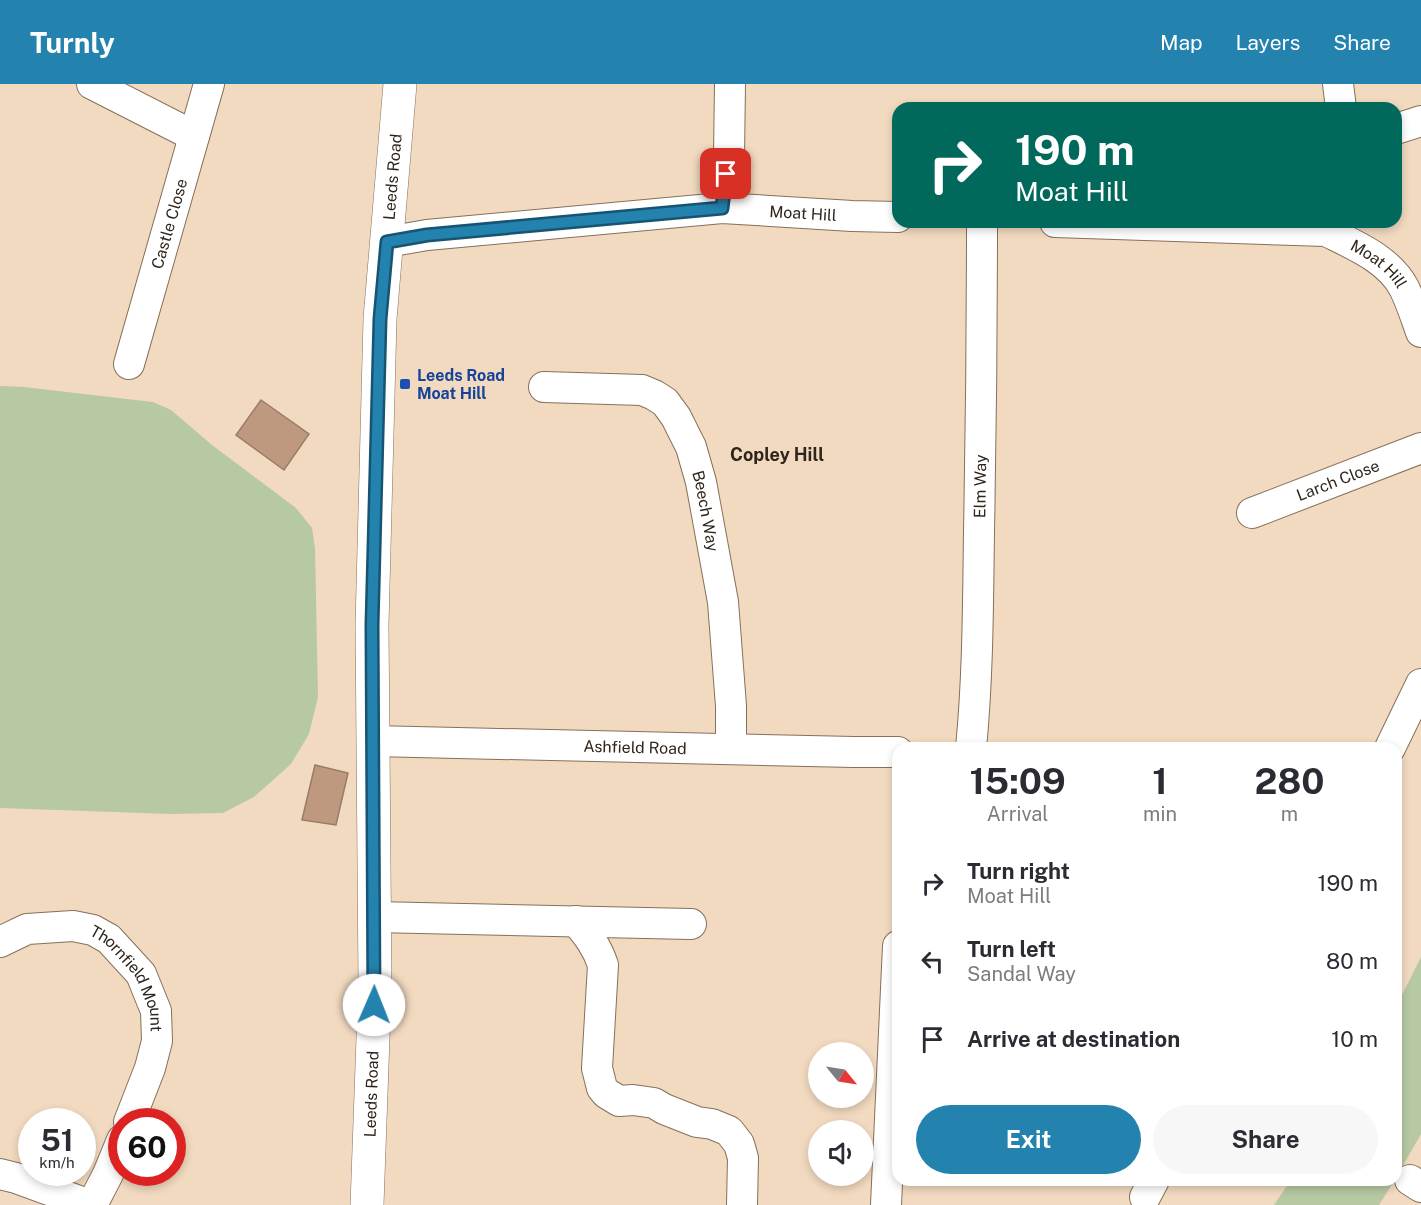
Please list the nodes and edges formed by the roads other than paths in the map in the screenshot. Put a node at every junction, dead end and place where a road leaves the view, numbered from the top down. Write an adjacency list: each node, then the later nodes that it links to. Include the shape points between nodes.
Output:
1 (92, 84): 9 (street)
2 (209, 84): 9 (street, Castle Close)
3 (400, 84): 14 (main road, Leeds Road)
4 (730, 84): 10 (street, via 729,156)
5 (1338, 84): 6 (street)
6 (1340, 102)
7 (1421, 121): 8 (street)
8 (1402, 127)
9 (194, 136): 16 (street, Castle Close)
10 (722, 208): 11 (street, Moat Hill); 14 (street, Moat Hill)
11 (892, 217)
12 (982, 228): 22 (street, Elm Way, via 978,578)
13 (1329, 228): 15 (street, Moat Hill, via 1388,267 1404,287)
14 (387, 242): 21 (main road, Leeds Road, via 380,319)
15 (1421, 333)
16 (129, 364)
17 (544, 387): 24 (street, Beech Way, via 642,390 665,402 676,417 691,447 701,482 723,602)
18 (1421, 448): 19 (street, Larch Close)
19 (1252, 513)
20 (1421, 684): 23 (street)
21 (373, 741): 24 (street, Ashfield Road); 26 (main road, Leeds Road)
22 (972, 742)
23 (1393, 742)
24 (731, 749): 25 (street, Ashfield Road)
25 (892, 752)
26 (374, 916): 27 (street); 35 (main road, Leeds Road)
27 (576, 921): 28 (street); 36 (street, via 588,934 603,965 597,1068 602,1088 619,1101 654,1103 729,1131 743,1158)
28 (692, 924)
29 (0, 942): 31 (street, Thornfield Mount, via 27,929 73,926 93,930 109,939 141,974 156,1011 157,1041)
30 (892, 1076): 37 (street)
31 (134, 1108)
32 (0, 1174): 34 (street)
33 (108, 1174): 34 (street)
34 (91, 1205)
35 (367, 1205)
36 (742, 1205)
37 (886, 1205)

